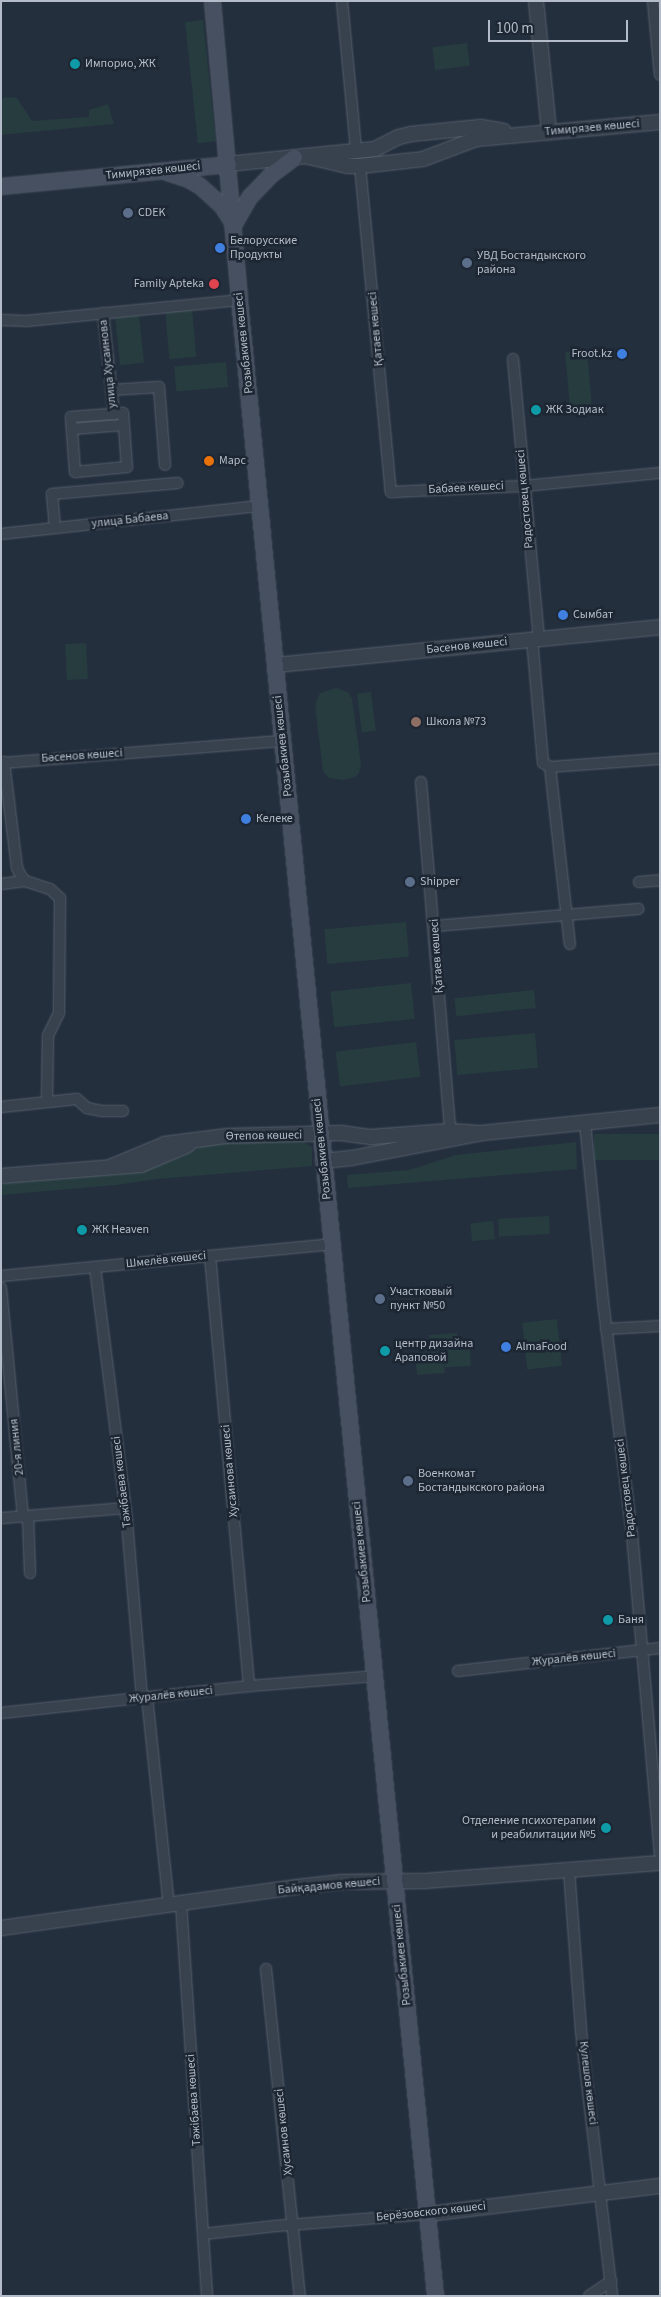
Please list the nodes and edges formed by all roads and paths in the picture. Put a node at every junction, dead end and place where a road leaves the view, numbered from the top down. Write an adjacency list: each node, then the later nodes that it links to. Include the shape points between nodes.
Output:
1 (212, 1): 11 (main road, Розыбакиев көшесі)
2 (342, 1): 9 (street)
3 (536, 1): 7 (street)
4 (653, 1): 5 (street)
5 (660, 75)
6 (660, 122): 7 (street, Тимирязев көшесі)
7 (549, 132): 8 (street, Тимирязев көшесі)
8 (525, 134): 9 (street, Тимирязев көшесі, via 480,127 411,134 375,148); 12 (street, Тимирязев көшесі, via 476,139 423,159)
9 (356, 150): 10 (street, Тимирязев көшесі)
10 (300, 156): 11 (street, Тимирязев көшесі); 12 (street, Тимирязев көшесі); 15 (main road, via 270,175 250,196)
11 (228, 164): 13 (main road, Тимирязев көшесі); 15 (main road, Розыбакиев көшесі)
12 (360, 166): 28 (street, Қатаев көшесі)
13 (164, 170): 14 (main road, Тимирязев көшесі); 15 (main road, via 200,186 222,206)
14 (1, 186)
15 (234, 225): 16 (main road, Розыбакиев көшесі)
16 (239, 300): 17 (street); 29 (main road, Розыбакиев көшесі)
17 (103, 313): 18 (street, via 26,321); 20 (street, улица Хусаинова)
18 (1, 320)
19 (513, 359): 27 (street, Радостовец көшесі)
20 (111, 390): 21 (street, улица Хусаинова); 24 (street, via 159,386)
21 (114, 414): 22 (street, via 123,413); 23 (street, via 71,417)
22 (124, 425): 23 (street); 23 (street, via 127,468 75,472)
23 (72, 429)
24 (165, 465)
25 (660, 473): 27 (street, Бабаев көшесі)
26 (178, 483): 30 (street, via 52,494)
27 (524, 486): 28 (street, Бабаев көшесі); 33 (street, Радостовец көшесі)
28 (392, 492)
29 (259, 506): 30 (street, улица Бабаева); 34 (main road, Розыбакиев көшесі)
30 (55, 528): 31 (street, улица Бабаева)
31 (1, 534)
32 (660, 627): 33 (street, Бәсенов көшесі)
33 (535, 639): 34 (street, Бәсенов көшесі); 38 (street, Радостовец көшесі, via 543,763)
34 (275, 664): 35 (main road, Розыбакиев көшесі)
35 (282, 741): 37 (street, Бәсенов көшесі); 55 (main road, Розыбакиев көшесі)
36 (660, 760): 38 (street)
37 (3, 763): 41 (street, via 18,868)
38 (550, 768): 45 (street, Радостовец көшесі)
39 (422, 782): 46 (street, Қатаев көшесі)
40 (660, 880): 42 (street)
41 (25, 881): 43 (street); 48 (street, via 50,890 60,898 59,1013 48,1036)
42 (639, 882)
43 (1, 884)
44 (638, 909): 45 (street)
45 (567, 914): 46 (street); 47 (street, Радостовец көшесі)
46 (434, 926): 53 (street, Қатаев көшесі)
47 (570, 944)
48 (48, 1102): 49 (street); 50 (street, via 77,1099 87,1108)
49 (1, 1107)
50 (123, 1111)
51 (660, 1115): 52 (street, Өтепов көшесі)
52 (585, 1123): 54 (street, Өтепов көшесі); 64 (street, Радостовец көшесі)
53 (450, 1131): 54 (street, Өтепов көшесі); 55 (street, Өтепов көшесі, via 393,1137)
54 (482, 1133): 56 (street, Өтепов көшесі)
55 (321, 1134): 56 (main road, Розыбакиев көшесі); 57 (street, Өтепов көшесі, via 227,1136 166,1144 110,1167)
56 (323, 1161): 58 (main road, Розыбакиев көшесі)
57 (1, 1176)
58 (332, 1244): 59 (street, Шмелёв көшесі); 72 (main road, Розыбакиев көшесі)
59 (210, 1256): 60 (street, Шмелёв көшесі); 73 (street, Хусаинова көшесі)
60 (95, 1267): 61 (street, Шмелёв көшесі); 65 (street, Тәжібаева көшесі)
61 (1, 1276)
62 (1, 1288): 66 (street, 20-я линия)
63 (660, 1326): 64 (street)
64 (606, 1330): 70 (street, Радостовец көшесі, via 632,1534)
65 (125, 1508): 66 (street); 74 (street, Тәжібаева көшесі)
66 (26, 1517): 67 (street); 68 (street, 20-я линия)
67 (1, 1518)
68 (30, 1573)
69 (660, 1648): 70 (street, Журалёв көшесі)
70 (641, 1651): 71 (street, Журалёв көшесі); 76 (street, Радостовец көшесі)
71 (458, 1671)
72 (375, 1676): 73 (street, Журалёв көшесі); 79 (main road, Розыбакиев көшесі)
73 (250, 1686): 74 (street, Журалёв көшесі)
74 (145, 1697): 75 (street, Журалёв көшесі); 80 (street, Тәжібаева көшесі)
75 (1, 1713)
76 (660, 1854)
77 (660, 1863): 78 (street, Байқадамов көшесі)
78 (569, 1870): 79 (street, Байқадамов көшесі); 84 (street, Кулешов көшесі, via 581,2031)
79 (395, 1881): 80 (street, Байқадамов көшесі, via 297,1887); 85 (main road, Розыбакиев көшесі)
80 (175, 1904): 81 (street, Байқадамов көшесі); 87 (street, Тәжібаева көшесі)
81 (1, 1928)
82 (266, 1969): 86 (street, Хусаинов көшесі)
83 (660, 2186): 84 (street, Берёзовского көшесі)
84 (601, 2192): 85 (street, Берёзовского көшесі); 88 (street, Кулешов көшесі)
85 (428, 2214): 86 (street, Берёзовского көшесі); 91 (main road, Розыбакиев көшесі)
86 (293, 2225): 87 (street, Берёзовского көшесі); 90 (street, Хусаинов көшесі)
87 (203, 2234): 89 (street, Тәжібаева көшесі)
88 (610, 2281): 92 (street); 93 (street, Кулешов көшесі)
89 (207, 2296)
90 (300, 2296)
91 (436, 2296)
92 (589, 2296)
93 (612, 2296)

